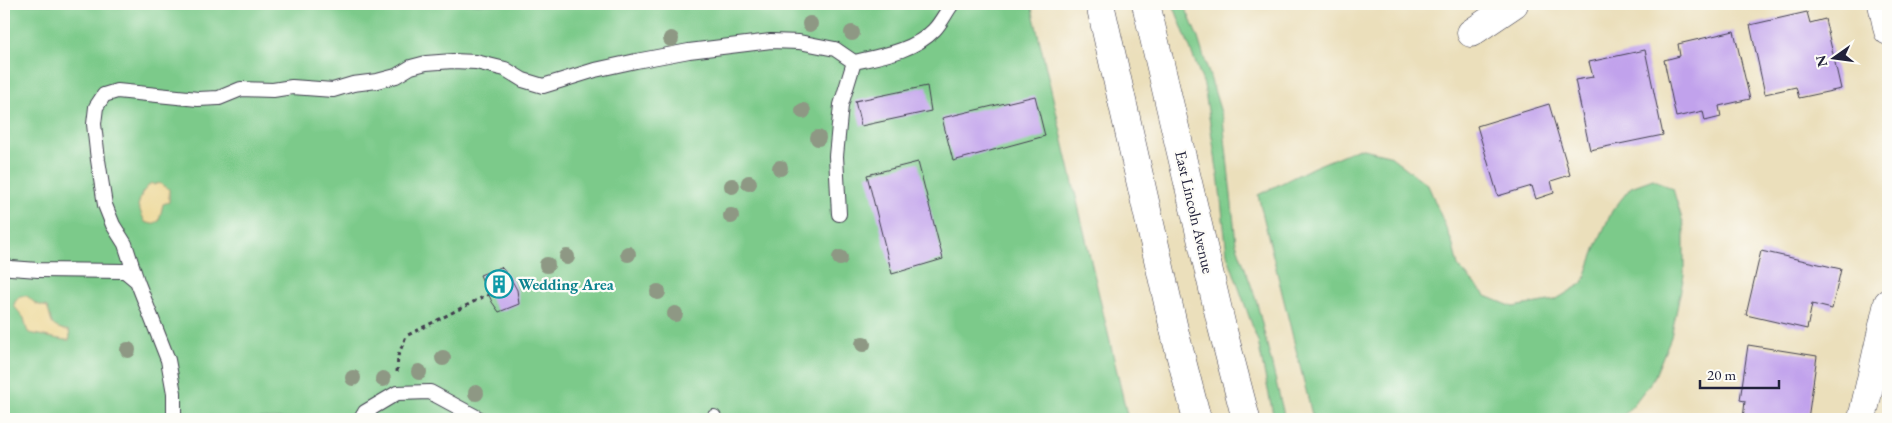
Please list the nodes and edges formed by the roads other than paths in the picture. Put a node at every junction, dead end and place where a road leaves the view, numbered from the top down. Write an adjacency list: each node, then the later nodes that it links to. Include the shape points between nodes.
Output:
1 (952, 4): 8 (lane, via 934,30 920,42 886,55)
2 (1100, 4): 16 (main road)
3 (1146, 4): 17 (main road, East Lincoln Avenue)
4 (1514, 4): 7 (main road)
5 (1882, 4): 6 (main road)
6 (1888, 31)
7 (1471, 34)
8 (854, 62): 9 (lane, via 842,105 836,156); 11 (lane, via 836,49 771,41 645,60 595,70 543,86 523,80 505,69 476,62 453,61 426,63 396,76 333,90 292,87 241,89 219,98 198,99 117,91 104,95 96,107 94,124 105,205 125,244)
9 (839, 214)
10 (4, 266): 11 (lane, via 125,272)
11 (137, 281): 13 (lane, via 168,360 174,393)
12 (1888, 304): 18 (main road)
13 (174, 419)
14 (361, 419): 15 (lane, via 365,412 397,393 430,392)
15 (480, 419)
16 (1197, 419)
17 (1246, 419)
18 (1862, 419)

